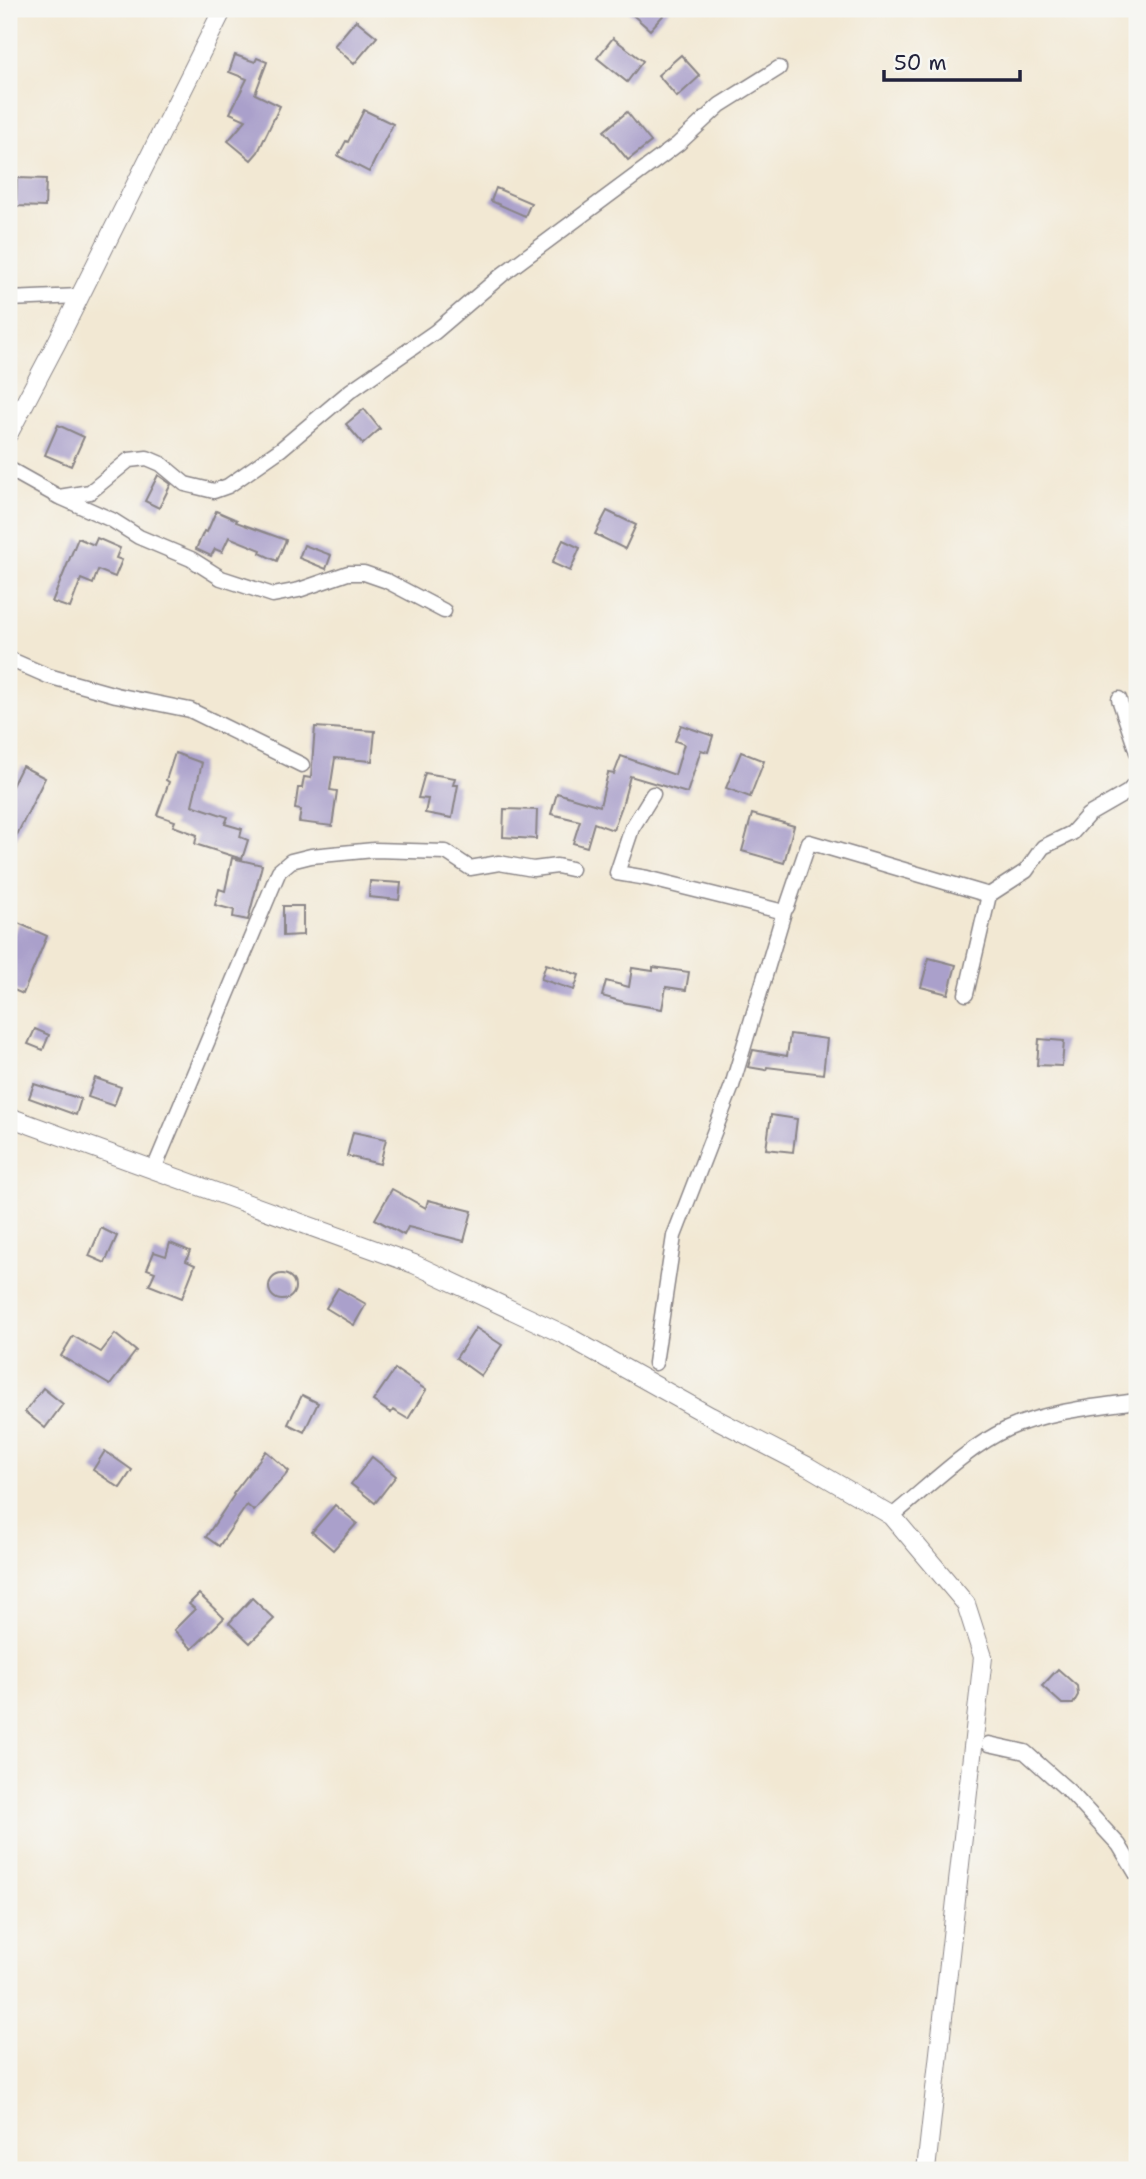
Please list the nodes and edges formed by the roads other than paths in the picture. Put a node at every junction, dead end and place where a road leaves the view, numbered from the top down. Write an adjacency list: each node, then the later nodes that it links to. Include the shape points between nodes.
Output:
1 (223, 9): 3 (street)
2 (779, 68): 7 (street, via 720,105 678,144 228,486 214,491 185,484 147,458 129,460 90,492)
3 (80, 296): 4 (street); 5 (street)
4 (9, 299)
5 (9, 433)
6 (9, 469): 7 (street)
7 (59, 497): 8 (street, via 191,559 221,578 273,595 348,573 364,573)
8 (444, 611)
9 (9, 659): 12 (street, via 48,676 190,710)
10 (1119, 699): 11 (street)
11 (1137, 752)
12 (302, 765)
13 (1137, 782): 16 (street, via 1088,815 1072,834 1043,847 1026,871)
14 (653, 794): 20 (street, via 632,828 617,873 784,912 732,1086 674,1236)
15 (571, 869): 19 (street, via 499,863 470,868 446,852 411,849 330,853 290,861 279,871)
16 (989, 895): 16 (street, via 979,944 966,994 971,970); 17 (street, via 809,842)
17 (787, 907)
18 (9, 1117): 19 (street)
19 (154, 1169): 22 (street, via 414,1264 508,1308 807,1466)
20 (655, 1363)
21 (1137, 1401): 22 (street, via 1091,1407 1007,1429 977,1447)
22 (891, 1516): 25 (street, via 966,1604 983,1657)
23 (989, 1744): 24 (street, via 1025,1752 1119,1845)
24 (1137, 1875)
25 (926, 2170)

